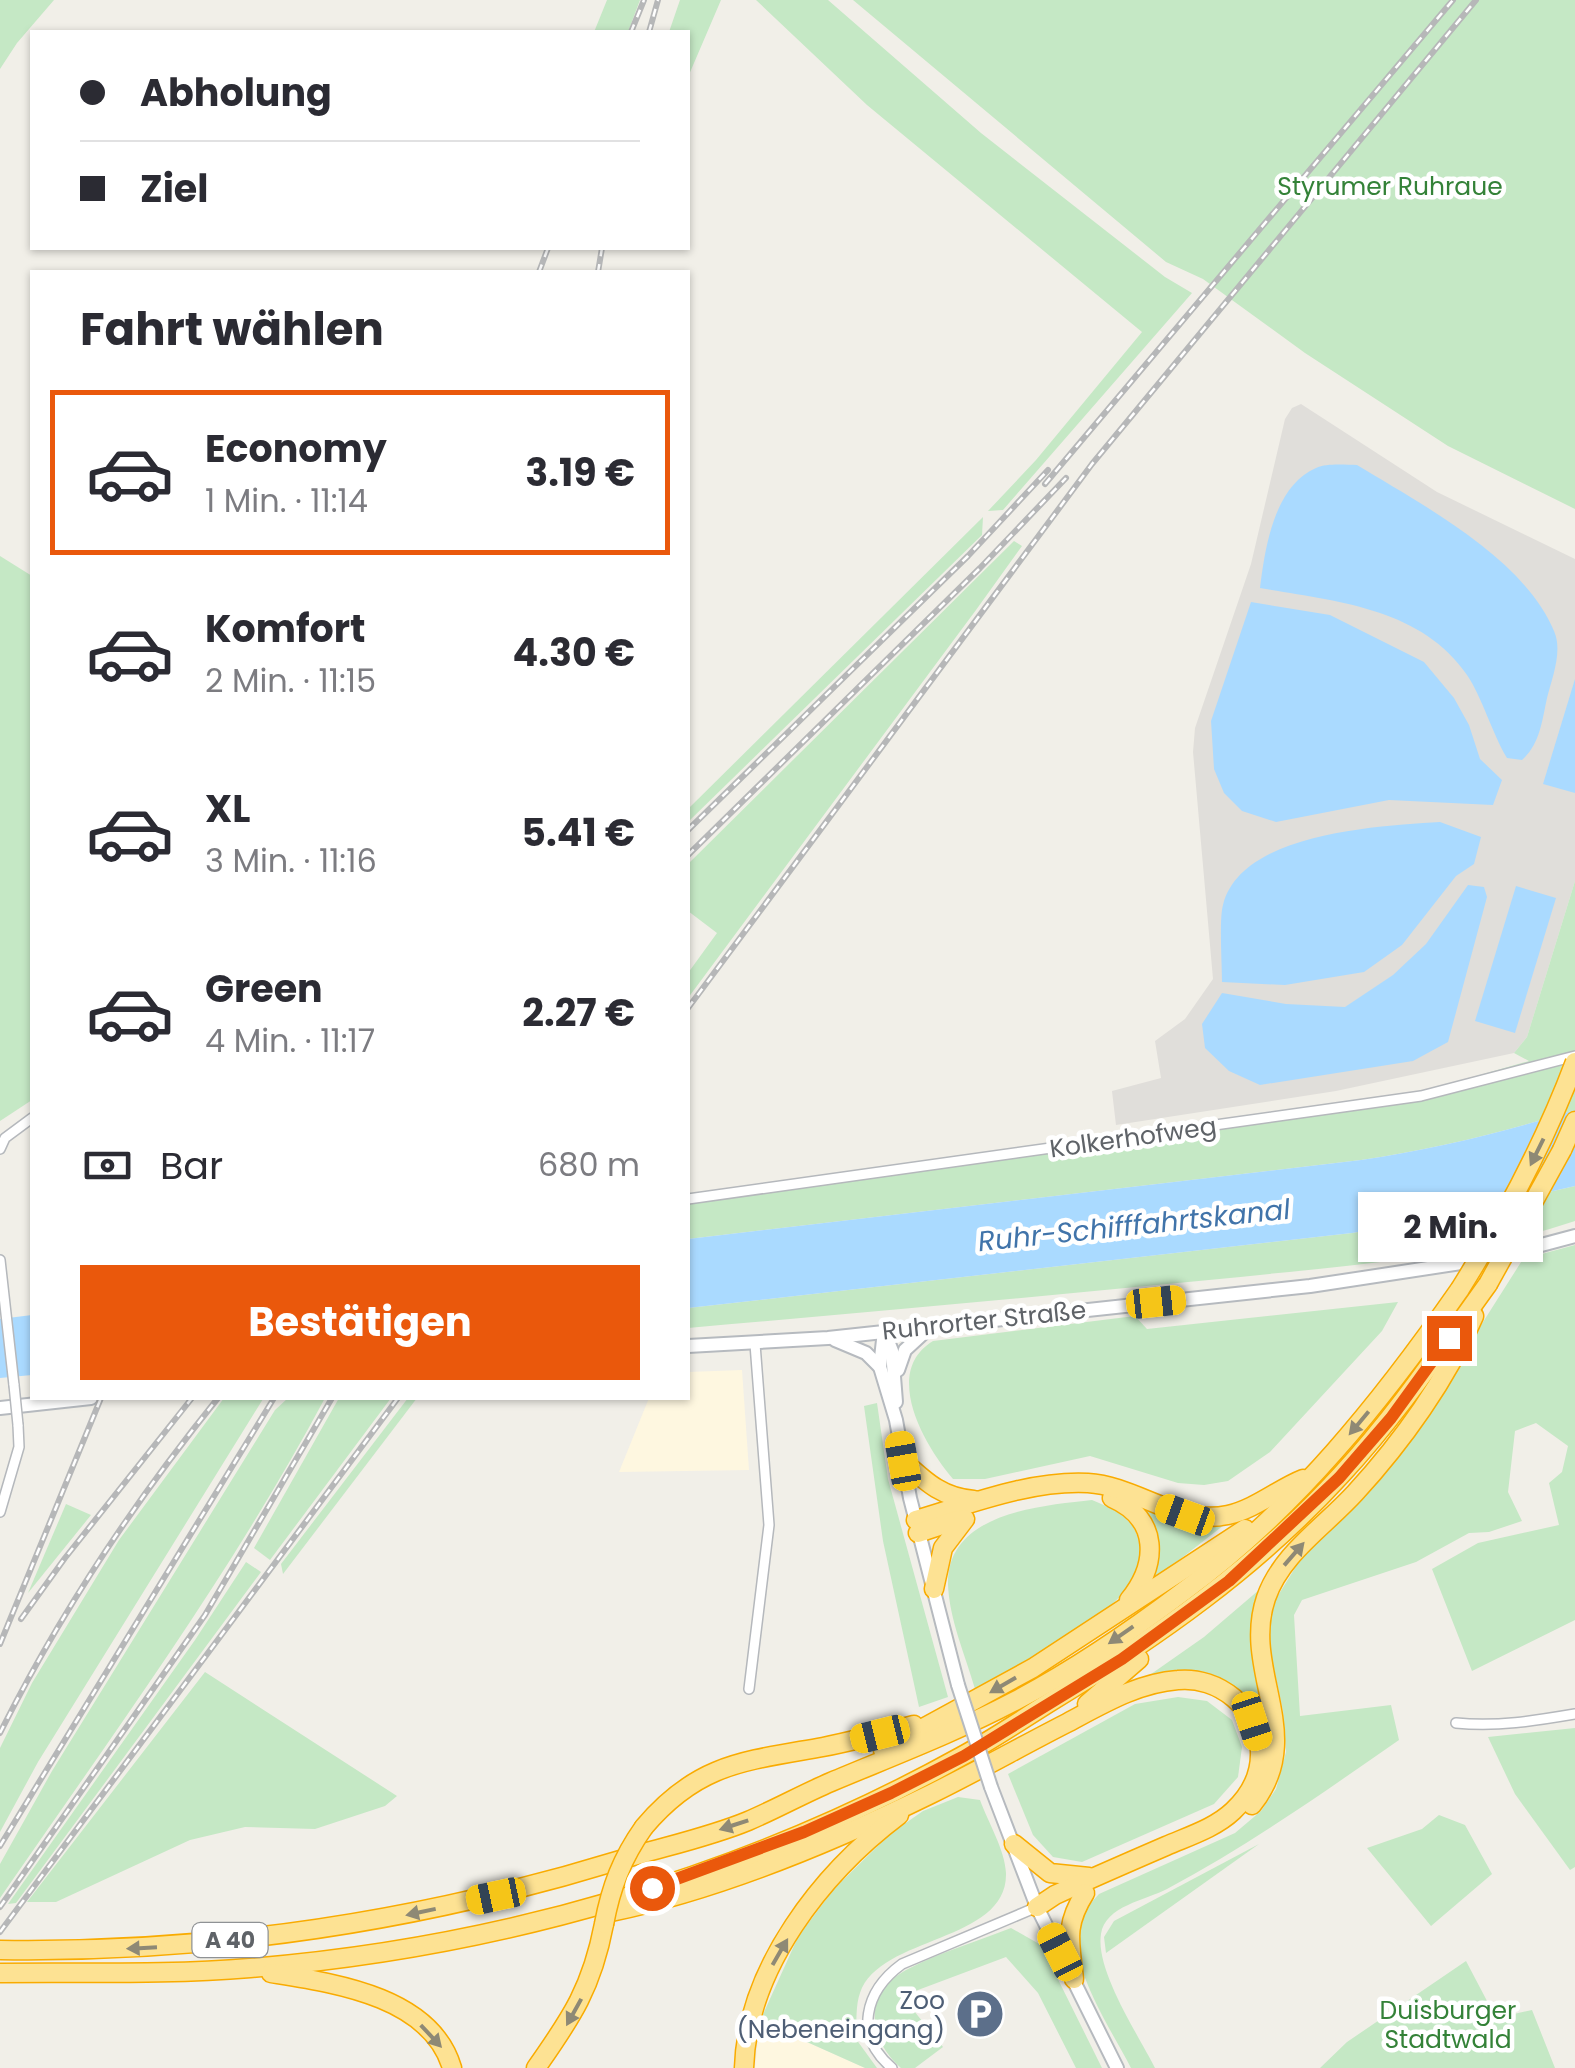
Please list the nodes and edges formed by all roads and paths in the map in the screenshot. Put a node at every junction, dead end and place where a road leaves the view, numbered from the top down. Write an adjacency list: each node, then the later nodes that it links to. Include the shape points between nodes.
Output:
1 (1575, 1059): 5 (street, Kolkerhofweg, via 1421,1096); 20 (highway, A 40, one-way to 20, bridge, via 1515,1196 1460,1290 1396,1380)
2 (30, 1119): 4 (street)
3 (1575, 1121): 8 (highway, A 40, bridge)
4 (0, 1148)
5 (690, 1200)
6 (1575, 1236): 9 (main road, Ruhrorter Straße, via 1396,1274)
7 (0, 1260): 23 (street, bridge, via 19,1448)
8 (1488, 1284): 27 (highway, A 40, via 1339,1478); 37 (highway, one-way to 8, via 1218,1834 1262,1794 1276,1754 1261,1643 1266,1597 1294,1552 1355,1493 1411,1423 1462,1345)
9 (931, 1326): 10 (main road, Ruhrorter Straße); 15 (main road, via 905,1350)
10 (884, 1330): 11 (main road, Ruhrorter Straße); 14 (main road); 15 (main road)
11 (828, 1338): 12 (main road, Ruhrorter Straße); 14 (main road, via 866,1353)
12 (755, 1344): 13 (main road, Ruhrorter Straße); 29 (street, via 769,1525)
13 (690, 1346)
14 (880, 1367): 18 (main road)
15 (896, 1382): 18 (main road)
16 (73, 1400): 17 (main road)
17 (0, 1408)
18 (896, 1420): 19 (main road)
19 (903, 1461): 21 (highway, via 945,1494); 25 (main road)
20 (1313, 1474): 21 (highway, via 1252,1506 1206,1518 1086,1483); 22 (highway, A 40)
21 (984, 1500): 25 (highway)
22 (1280, 1509): 28 (highway); 34 (highway, A 40, one-way to 34, via 1186,1590 1041,1687)
23 (0, 1512)
24 (969, 1516): 25 (highway); 26 (highway, via 946,1541); 28 (highway, via 1022,1499 1079,1492 1130,1508 1148,1536 1150,1559 1142,1583)
25 (917, 1526): 26 (main road)
26 (934, 1589): 36 (main road, bridge, via 958,1685)
27 (1206, 1600): 33 (highway); 39 (highway, A 40, via 964,1756 891,1793 710,1869)
28 (1112, 1618): 30 (highway, one-way to 30)
29 (749, 1689)
30 (953, 1712): 34 (highway); 45 (highway, one-way to 45, bridge, via 731,1764 679,1792 628,1850 612,1886 603,1949 576,2012)
31 (1575, 1714): 32 (street, via 1518,1724)
32 (1456, 1722)
33 (1042, 1736): 35 (highway); 37 (highway, via 1123,1695 1183,1679 1219,1687 1252,1721 1258,1774 1234,1810)
34 (823, 1786): 40 (highway, A 40, one-way to 40, via 745,1822 644,1853 496,1896 378,1921 164,1947)
35 (928, 1795): 39 (highway, via 723,1881 648,1904); 46 (highway, one-way to 35, via 760,1990 808,1907 874,1837)
36 (1014, 1844): 37 (highway, via 1050,1873); 38 (main road)
37 (1090, 1885): 38 (highway); 43 (highway, via 1068,1930)
38 (1038, 1907): 43 (main road); 47 (street, via 884,1977 874,1992 869,2034)
39 (495, 1932): 41 (highway, A 40)
40 (0, 1950)
41 (246, 1969): 42 (highway, A 40); 44 (highway, one-way to 44, via 355,1988 391,2003 431,2033)
42 (0, 1973)
43 (1074, 1979): 48 (main road)
44 (452, 2068)
45 (536, 2068)
46 (744, 2068)
47 (892, 2068)
48 (1117, 2068)

